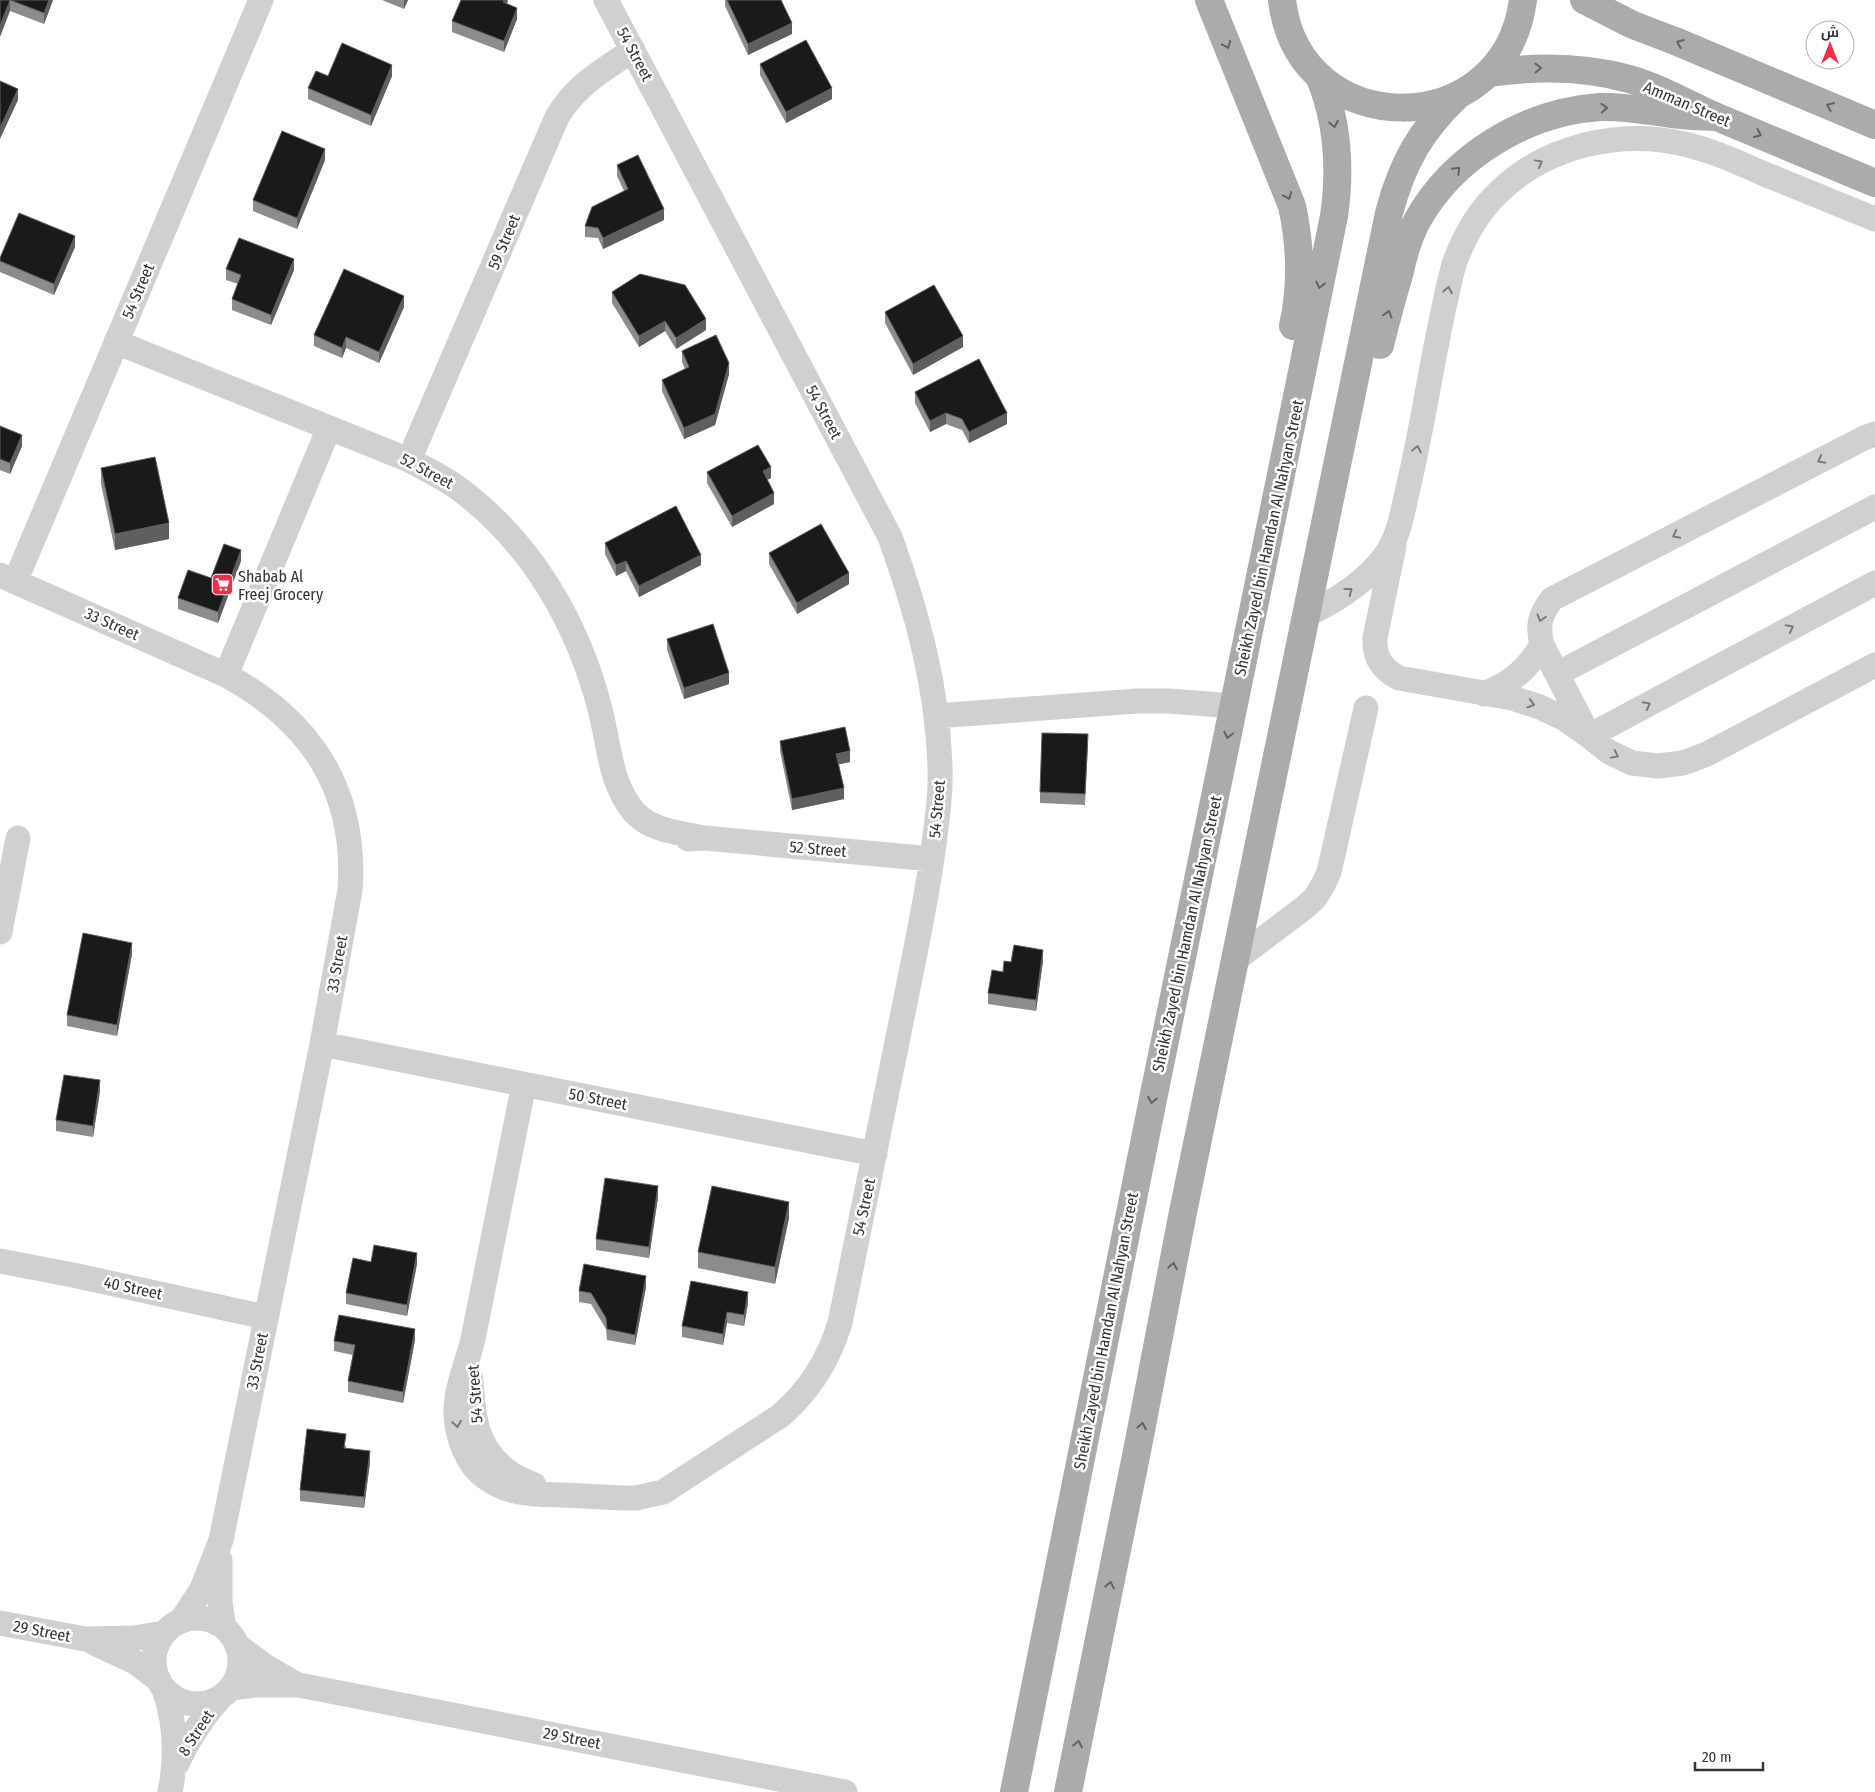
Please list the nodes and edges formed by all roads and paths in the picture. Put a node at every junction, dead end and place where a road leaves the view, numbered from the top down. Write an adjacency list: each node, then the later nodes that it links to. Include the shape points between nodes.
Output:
1 (261, 0): 15 (street, 54 Street)
2 (606, 0): 7 (street, 54 Street)
3 (1209, 0): 17 (main road, one-way to 17, via 1292,206 1300,261 1300,288 1284,378 1285,388)
4 (1282, 0): 9 (main road, via 1284,18 1298,51)
5 (1522, 0): 8 (main road, via 1520,18 1508,48)
6 (1584, 0): 12 (main road, one-way to 6, via 1633,25)
7 (632, 50): 20 (street, 59 Street, via 584,83 557,117); 33 (street, 54 Street, via 890,537 919,624)
8 (1489, 73): 10 (main road); 11 (main road, Amman Street, one-way to 11, via 1524,68 1595,72 1630,80)
9 (1320, 78): 10 (main road, via 1351,98 1386,108 1423,108); 17 (main road, Sheikh Zayed bin Hamdan Al Nahyan Street, one-way to 17, via 1337,140 1338,191)
10 (1457, 96): 16 (main road, via 1414,146 1395,189)
11 (1717, 117): 13 (main road, Amman Street, one-way to 13); 16 (main road, one-way to 11, via 1374,364 1406,247 1417,221 1436,192 1460,166 1488,145 1519,128 1600,107)
12 (1875, 125)
13 (1875, 183)
14 (1875, 219): 22 (street, one-way to 14, via 1454,264 1462,243 1486,206 1527,170 1552,156 1593,143 1636,138 1660,140 1705,149)
15 (116, 342): 18 (street, 52 Street); 23 (street, 54 Street)
16 (1354, 388): 25 (main road)
17 (1295, 406): 31 (main road, Sheikh Zayed bin Hamdan Al Nahyan Street)
18 (329, 428): 20 (street, 52 Street); 29 (street)
19 (1875, 434): 26 (street, one-way to 26, via 1552,599 1539,621)
20 (409, 460): 36 (street, 52 Street, via 438,475 503,527 552,592 570,624 592,680 620,790 643,820 658,828 704,838)
21 (1875, 508): 28 (street)
22 (1396, 537): 25 (street, one-way to 22, via 1358,584 1386,556); 30 (street, via 1374,647 1382,665 1399,678)
23 (8, 578): 29 (street, 33 Street)
24 (1875, 583): 34 (street, one-way to 24)
25 (1306, 615): 38 (main road)
26 (1542, 645): 28 (street); 30 (street, via 1518,675)
27 (1875, 665): 34 (street, one-way to 27, via 1609,752 1632,763 1683,764)
28 (1557, 674): 34 (street)
29 (226, 675): 39 (street, 33 Street, via 269,702 304,738 332,779 346,819 352,865 350,890)
30 (1484, 694): 34 (street, one-way to 34, via 1540,707 1566,719)
31 (1234, 706): 33 (street, via 1136,701); 54 (main road, Sheikh Zayed bin Hamdan Al Nahyan Street, one-way to 54)
32 (1366, 708): 38 (street, via 1329,872 1323,885 1304,908)
33 (936, 716): 36 (street, 54 Street, via 940,771)
34 (1589, 736)
35 (18, 838): 37 (street)
36 (932, 859): 41 (street, 54 Street)
37 (0, 932)
38 (1235, 960): 55 (main road, one-way to 38)
39 (322, 1044): 40 (street, 50 Street); 43 (street, 33 Street)
40 (524, 1084): 41 (street, 50 Street); 41 (street, 54 Street, via 473,1342 473,1407 474,1420 484,1446 501,1466 510,1474 554,1495 636,1498 662,1492 794,1404 817,1376 834,1341)
41 (875, 1154)
42 (0, 1261): 43 (street, 40 Street)
43 (265, 1317): 44 (street, 33 Street)
44 (221, 1540): 46 (street, 33 Street, via 202,1589); 47 (street, 33 Street, via 220,1603)
45 (0, 1623): 48 (street, 29 Street)
46 (173, 1627): 47 (street, via 192,1618 204,1618); 48 (street, 29 Street, via 134,1638); 49 (street, via 158,1642 154,1654 154,1668)
47 (231, 1637): 50 (street, 29 Street, via 265,1666); 51 (street, via 240,1658 239,1670)
48 (85, 1640): 49 (street, 29 Street, via 135,1662)
49 (162, 1685): 51 (street, via 172,1696 196,1704); 52 (street, 8 Street, via 173,1720)
50 (299, 1685): 51 (street, 29 Street, via 254,1685); 53 (street, 29 Street)
51 (225, 1693): 52 (street, 8 Street, via 190,1737)
52 (172, 1780)
53 (845, 1792)
54 (1014, 1792)
55 (1068, 1792)

